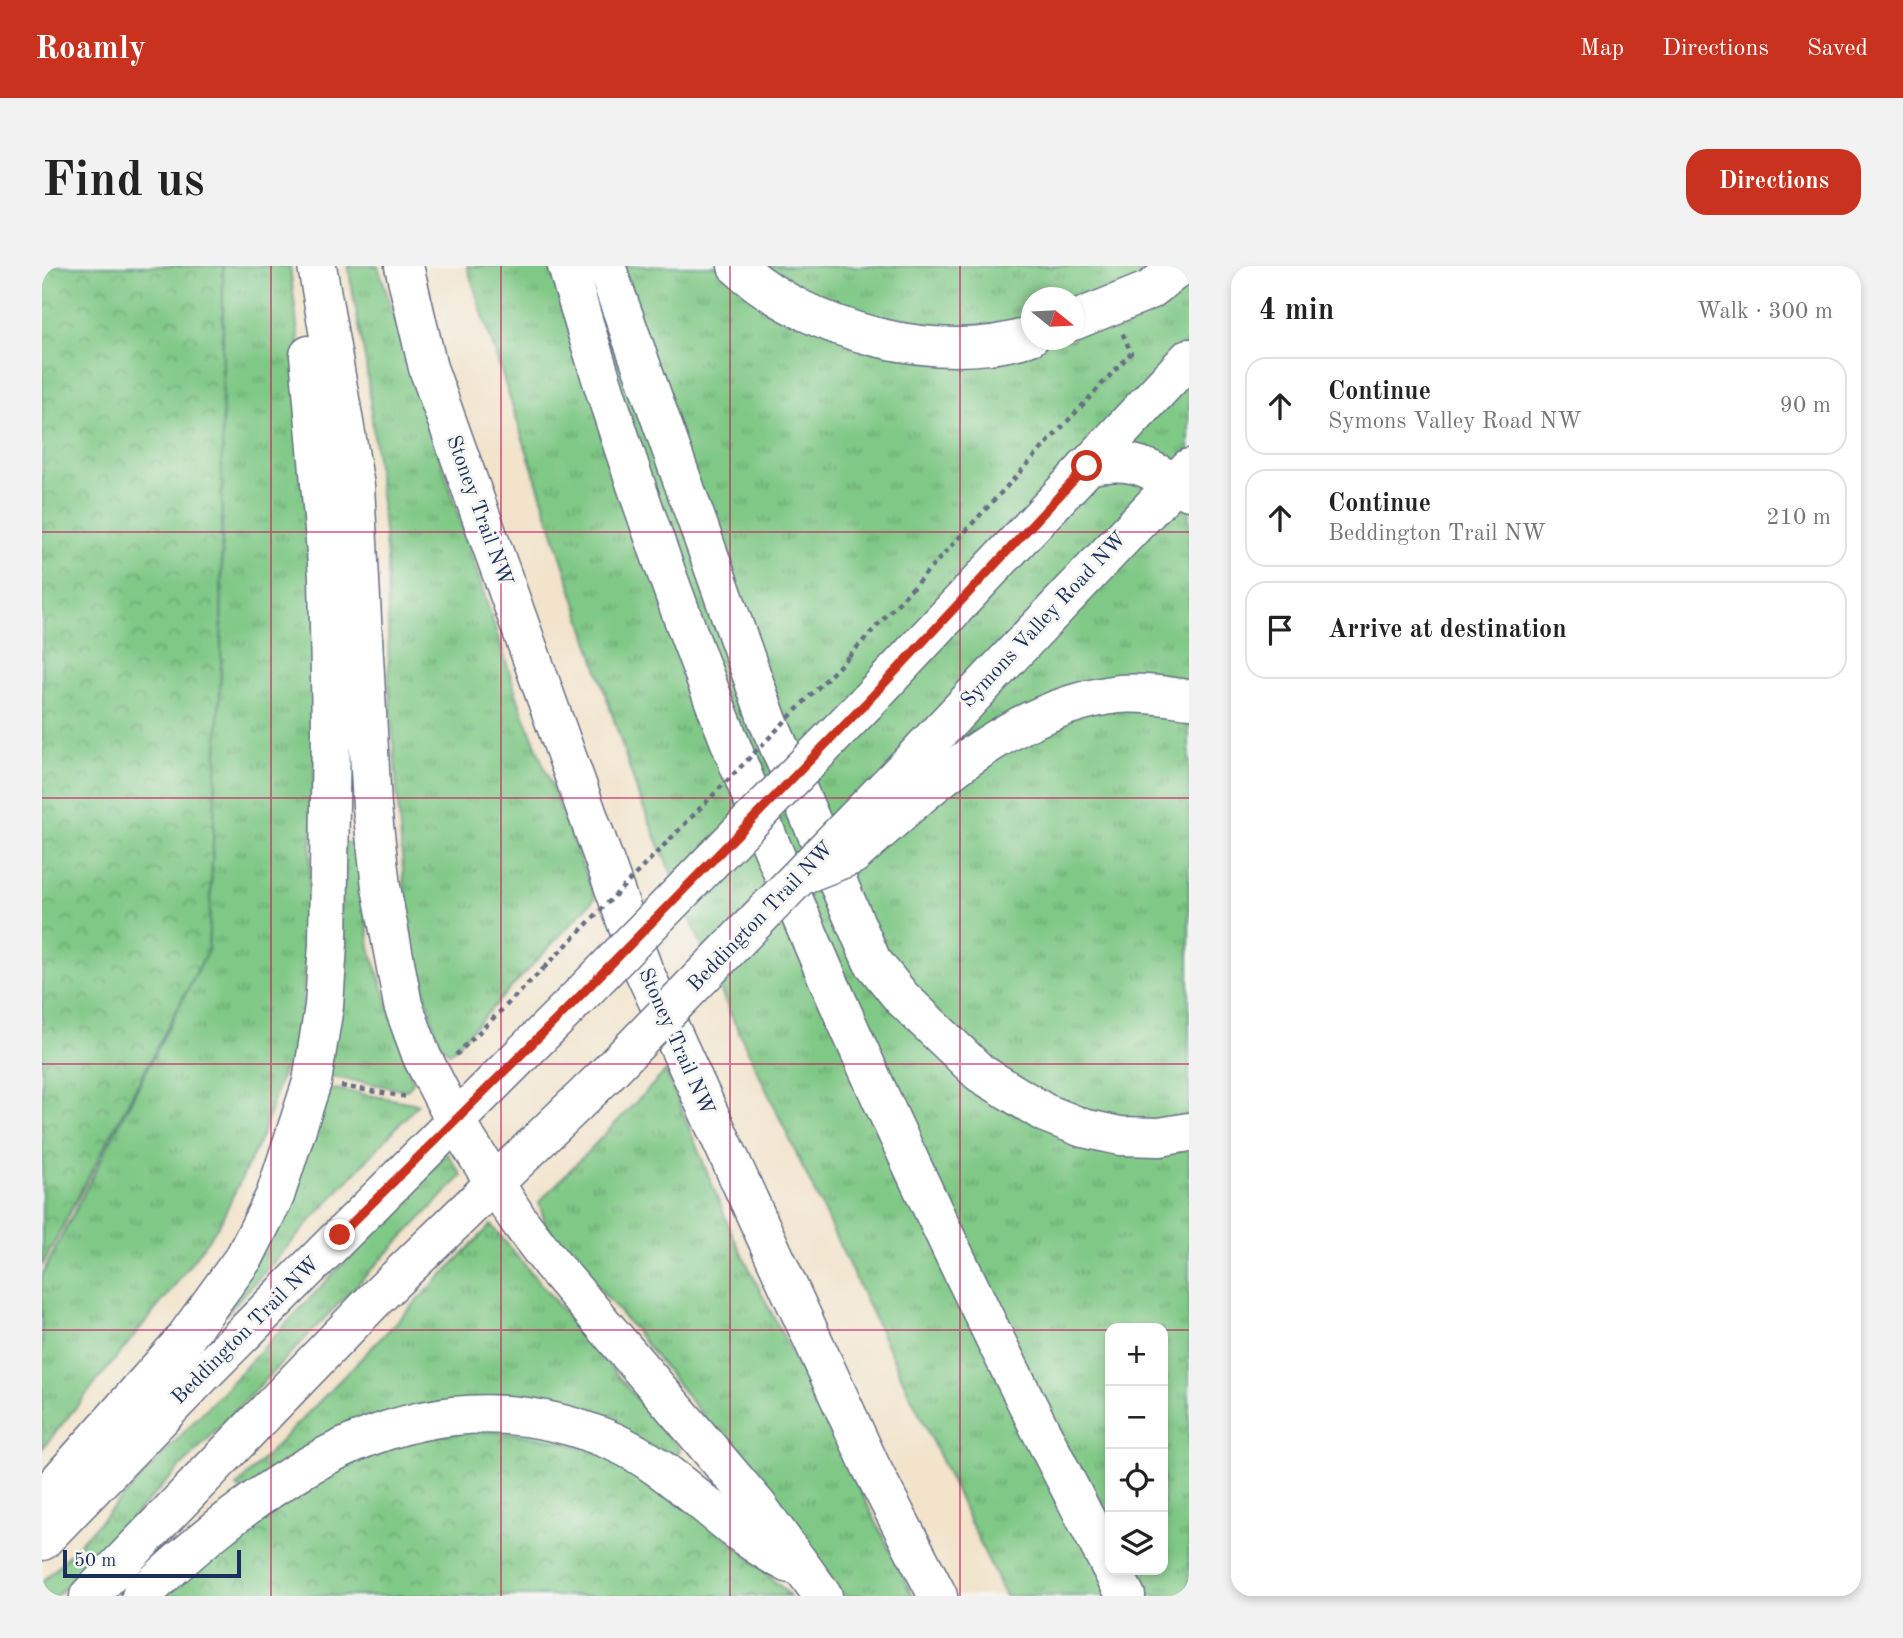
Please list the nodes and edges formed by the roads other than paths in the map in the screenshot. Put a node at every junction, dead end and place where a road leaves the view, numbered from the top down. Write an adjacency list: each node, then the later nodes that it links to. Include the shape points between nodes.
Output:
1 (300, 266): 18 (main road, via 328,576 331,714 328,944 312,1082 275,1196 244,1256 183,1340)
2 (317, 266): 15 (main road, via 355,486 372,807 391,948 402,1005 422,1058)
3 (404, 266): 25 (main road, Stoney Trail NW, via 428,368 643,969 871,1467)
4 (567, 266): 20 (main road, via 595,364 725,733 872,1082 1013,1378)
5 (606, 266): 16 (main road, via 768,721 872,961 902,998 971,1065 1045,1113 1120,1136)
6 (737, 266): 9 (main road, via 808,311 886,339 975,348)
7 (1181, 266): 8 (main road, via 1150,290)
8 (1084, 316)
9 (1021, 338)
10 (1189, 358): 11 (main road)
11 (1087, 466): 12 (main road, via 1131,462); 15 (main road, Beddington Trail NW, bridge, via 865,704)
12 (1184, 481): 14 (main road, Symons Valley Road NW)
13 (1189, 699): 14 (main road, via 1120,694 1047,711 949,771)
14 (907, 786): 17 (main road, Beddington Trail NW, bridge, via 853,855 802,875)
15 (455, 1121): 17 (main road); 19 (main road, Beddington Trail NW)
16 (1189, 1132)
17 (496, 1184): 22 (main road, via 551,1263 757,1505); 23 (main road, Beddington Trail NW, via 376,1298)
18 (42, 1500)
19 (42, 1541)
20 (1105, 1556)
21 (1115, 1575): 26 (main road)
22 (813, 1583): 24 (main road, via 681,1484 613,1441 569,1427 491,1414 405,1424 328,1454 242,1508)
23 (89, 1596)
24 (141, 1596)
25 (938, 1596)
26 (1126, 1596)

